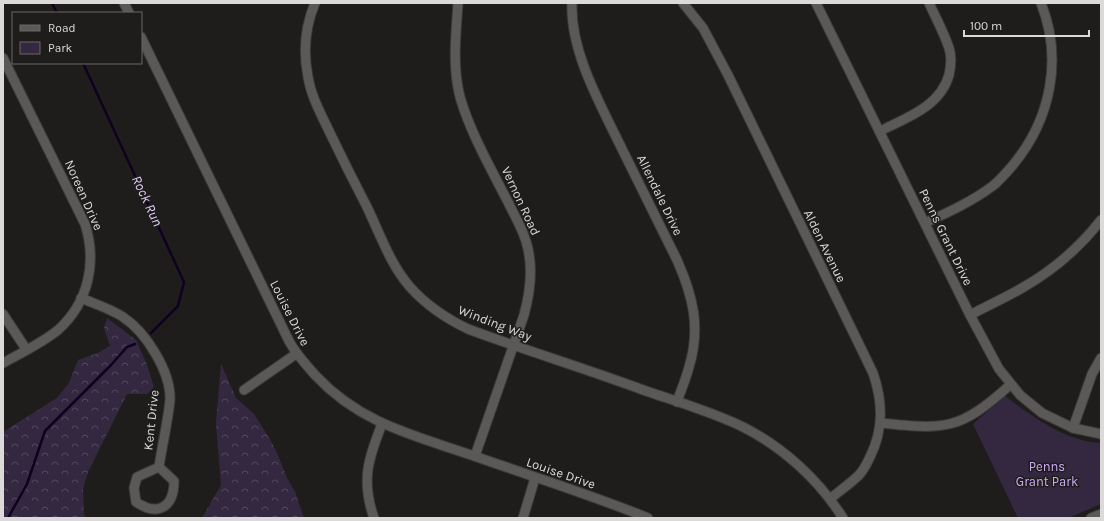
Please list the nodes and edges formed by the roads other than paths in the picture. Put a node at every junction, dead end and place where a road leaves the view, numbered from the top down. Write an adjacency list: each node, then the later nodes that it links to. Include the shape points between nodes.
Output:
1 (124, 3): 9 (street)
2 (315, 3): 18 (street, Winding Way, via 310,15 305,44 308,79 340,155 399,273 435,311 468,329)
3 (458, 3): 18 (street, Vernon Road, via 455,55 460,95 486,160 520,225 528,249 529,297)
4 (572, 3): 25 (street, Allendale Drive, via 582,62 677,260 691,297 695,323 693,350)
5 (683, 3): 26 (street, Alden Avenue, via 703,28 725,68 873,373 881,404)
6 (816, 3): 12 (street, Penns Grant Drive)
7 (929, 3): 12 (street, via 949,48 951,67 948,79 939,95 928,106)
8 (1041, 3): 14 (street, via 1048,24 1052,72 1047,102 1031,140 995,184 966,203)
9 (128, 12)
10 (142, 40): 20 (street, Louise Drive)
11 (3, 58): 15 (street, Noreen Drive, via 85,224 91,261)
12 (880, 131): 14 (street, Penns Grant Drive)
13 (1101, 220): 17 (street, via 1086,238 1043,275)
14 (925, 223): 17 (street, Penns Grant Drive)
15 (81, 298): 19 (street, Noreen Drive, via 57,330); 31 (street, Kent Drive, via 116,313 134,325 165,370 170,400)
16 (3, 314): 19 (street)
17 (970, 315): 23 (street, Penns Grant Drive, via 989,354)
18 (514, 345): 25 (street, Winding Way); 30 (street, Vernon Road)
19 (26, 349): 22 (street, Noreen Drive)
20 (296, 354): 24 (street); 27 (street, Louise Drive, via 324,385 358,411)
21 (1101, 358): 28 (street, via 1092,374)
22 (3, 363)
23 (1010, 385): 26 (street, via 980,410 948,425 918,427); 28 (street, Penns Grant Drive, via 1042,413)
24 (244, 390)
25 (677, 402): 33 (street, Winding Way, via 722,418 758,436 780,450)
26 (881, 423): 33 (street, Alden Avenue, via 866,465 852,482)
27 (382, 424): 30 (street, Louise Drive); 35 (street, via 367,470 368,494)
28 (1073, 428): 29 (street, Penns Grant Drive)
29 (1101, 434)
30 (474, 456): 32 (street, Louise Drive)
31 (159, 467): 31 (street, Kent Drive, via 137,477 134,488 136,502 145,508 162,508 170,501 174,492 174,481)
32 (535, 478): 36 (street); 37 (street, Louise Drive)
33 (830, 499): 38 (street, Winding Way)
34 (1101, 514): 39 (street)
35 (374, 518)
36 (523, 518)
37 (648, 518)
38 (842, 518)
39 (1091, 518)

